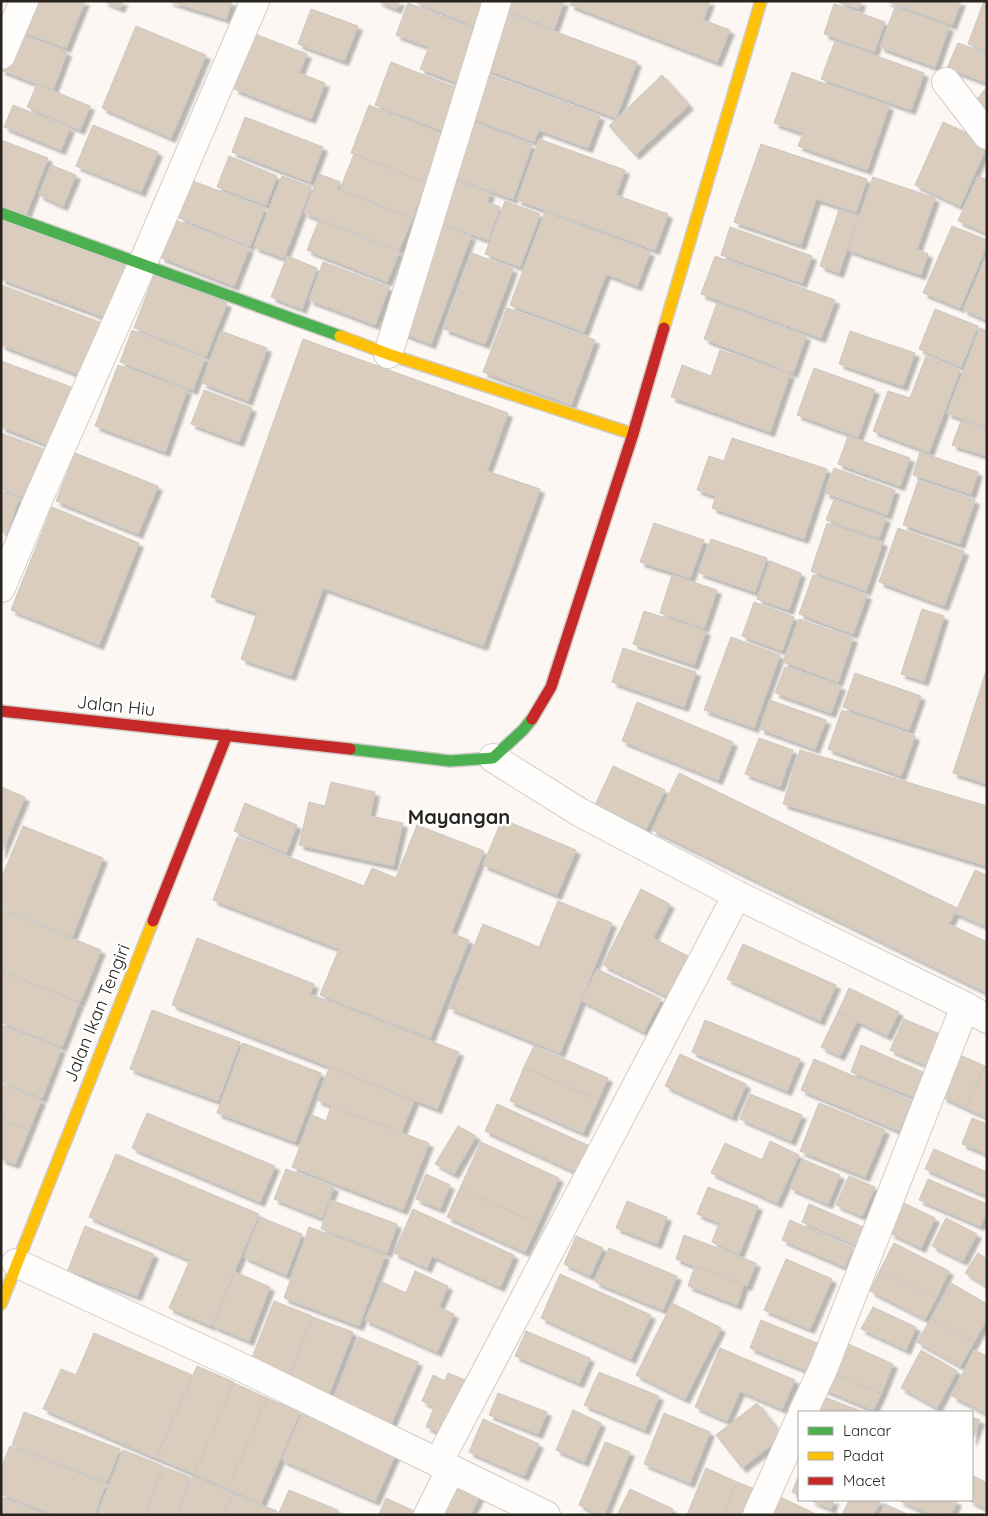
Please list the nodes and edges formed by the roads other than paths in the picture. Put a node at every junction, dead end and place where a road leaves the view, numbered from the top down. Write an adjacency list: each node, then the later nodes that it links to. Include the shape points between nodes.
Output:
1 (24, 1): 5 (street)
2 (255, 1): 9 (street)
3 (497, 1): 10 (street)
4 (761, 1): 11 (main road)
5 (1, 55)
6 (946, 82): 7 (street)
7 (987, 135)
8 (1, 213): 9 (main road)
9 (142, 265): 10 (main road); 12 (street)
10 (388, 354): 11 (main road)
11 (633, 434): 15 (main road, via 552,687 536,715)
12 (1, 588)
13 (1, 711): 14 (main road, Jalan Hiu)
14 (227, 735): 15 (main road, Jalan Hiu, via 450,761); 18 (main road, Jalan Ikan Tengiri)
15 (493, 758): 16 (street, via 581,813)
16 (737, 895): 17 (street); 22 (street)
17 (976, 1013): 20 (street)
18 (16, 1263): 19 (main road, Jalan Ikan Tengiri); 22 (street)
19 (1, 1304)
20 (803, 1411)
21 (798, 1423): 25 (street)
22 (444, 1466): 23 (street); 24 (street)
23 (428, 1515)
24 (546, 1515)
25 (757, 1515)

